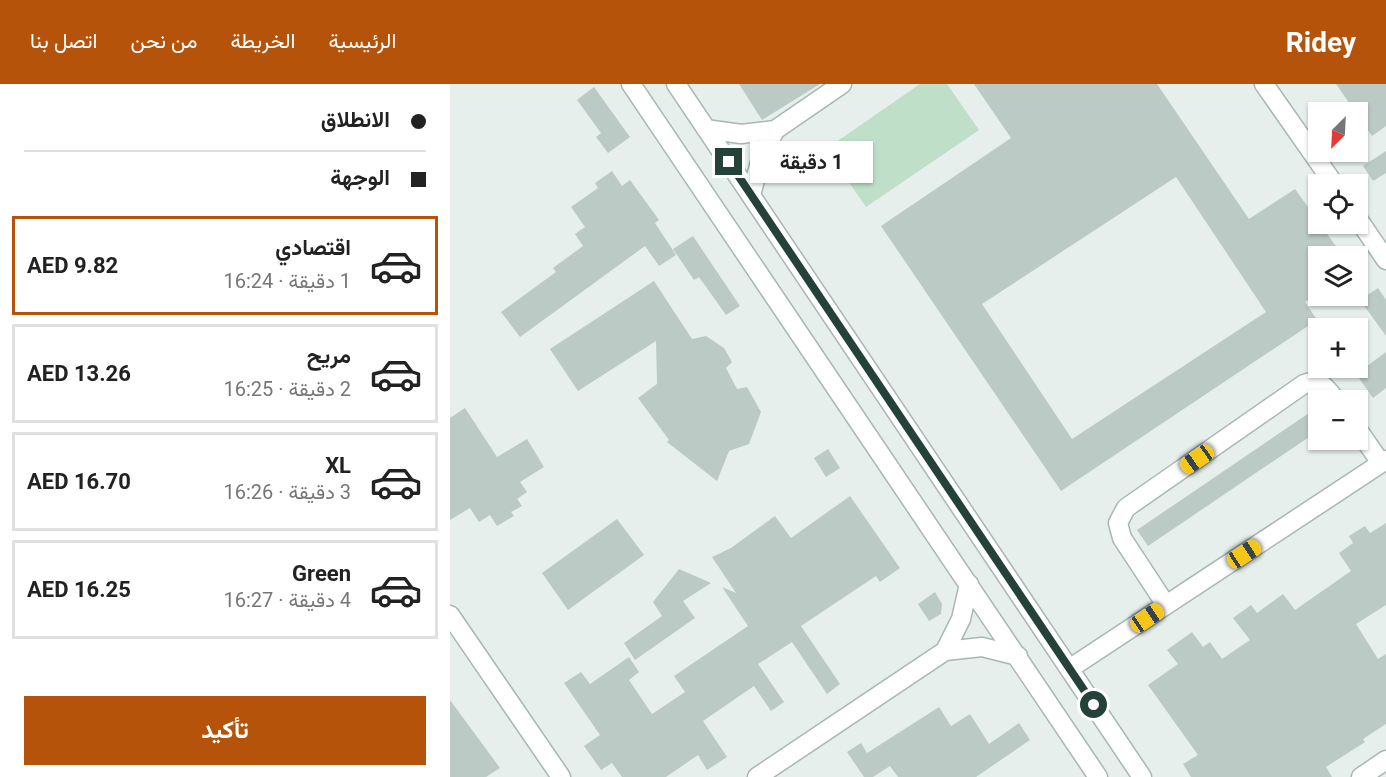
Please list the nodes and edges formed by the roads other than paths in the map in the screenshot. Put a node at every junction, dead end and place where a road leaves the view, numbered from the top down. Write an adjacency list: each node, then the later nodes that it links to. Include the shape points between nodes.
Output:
1 (631, 84): 14 (street)
2 (676, 84): 5 (street)
3 (842, 84): 6 (street)
4 (1264, 84): 7 (street)
5 (706, 129): 6 (street, via 741,134); 8 (street)
6 (775, 130): 8 (street)
7 (1327, 174)
8 (751, 195): 20 (street)
9 (1368, 234): 10 (street)
10 (1386, 260)
11 (1327, 390): 15 (street, via 1321,383 1309,381 1126,508 1118,523 1122,538)
12 (1368, 442): 13 (street)
13 (1384, 462): 15 (street)
14 (969, 584): 18 (street, via 961,619); 19 (street)
15 (1166, 605): 20 (street)
16 (450, 615): 17 (street)
17 (456, 636): 22 (street)
18 (945, 651): 19 (street, via 982,647); 23 (street)
19 (1018, 656): 24 (street)
20 (1070, 669): 25 (street)
21 (1386, 760): 26 (street)
22 (561, 777)
23 (757, 777)
24 (1098, 777)
25 (1142, 777)
26 (1361, 777)

